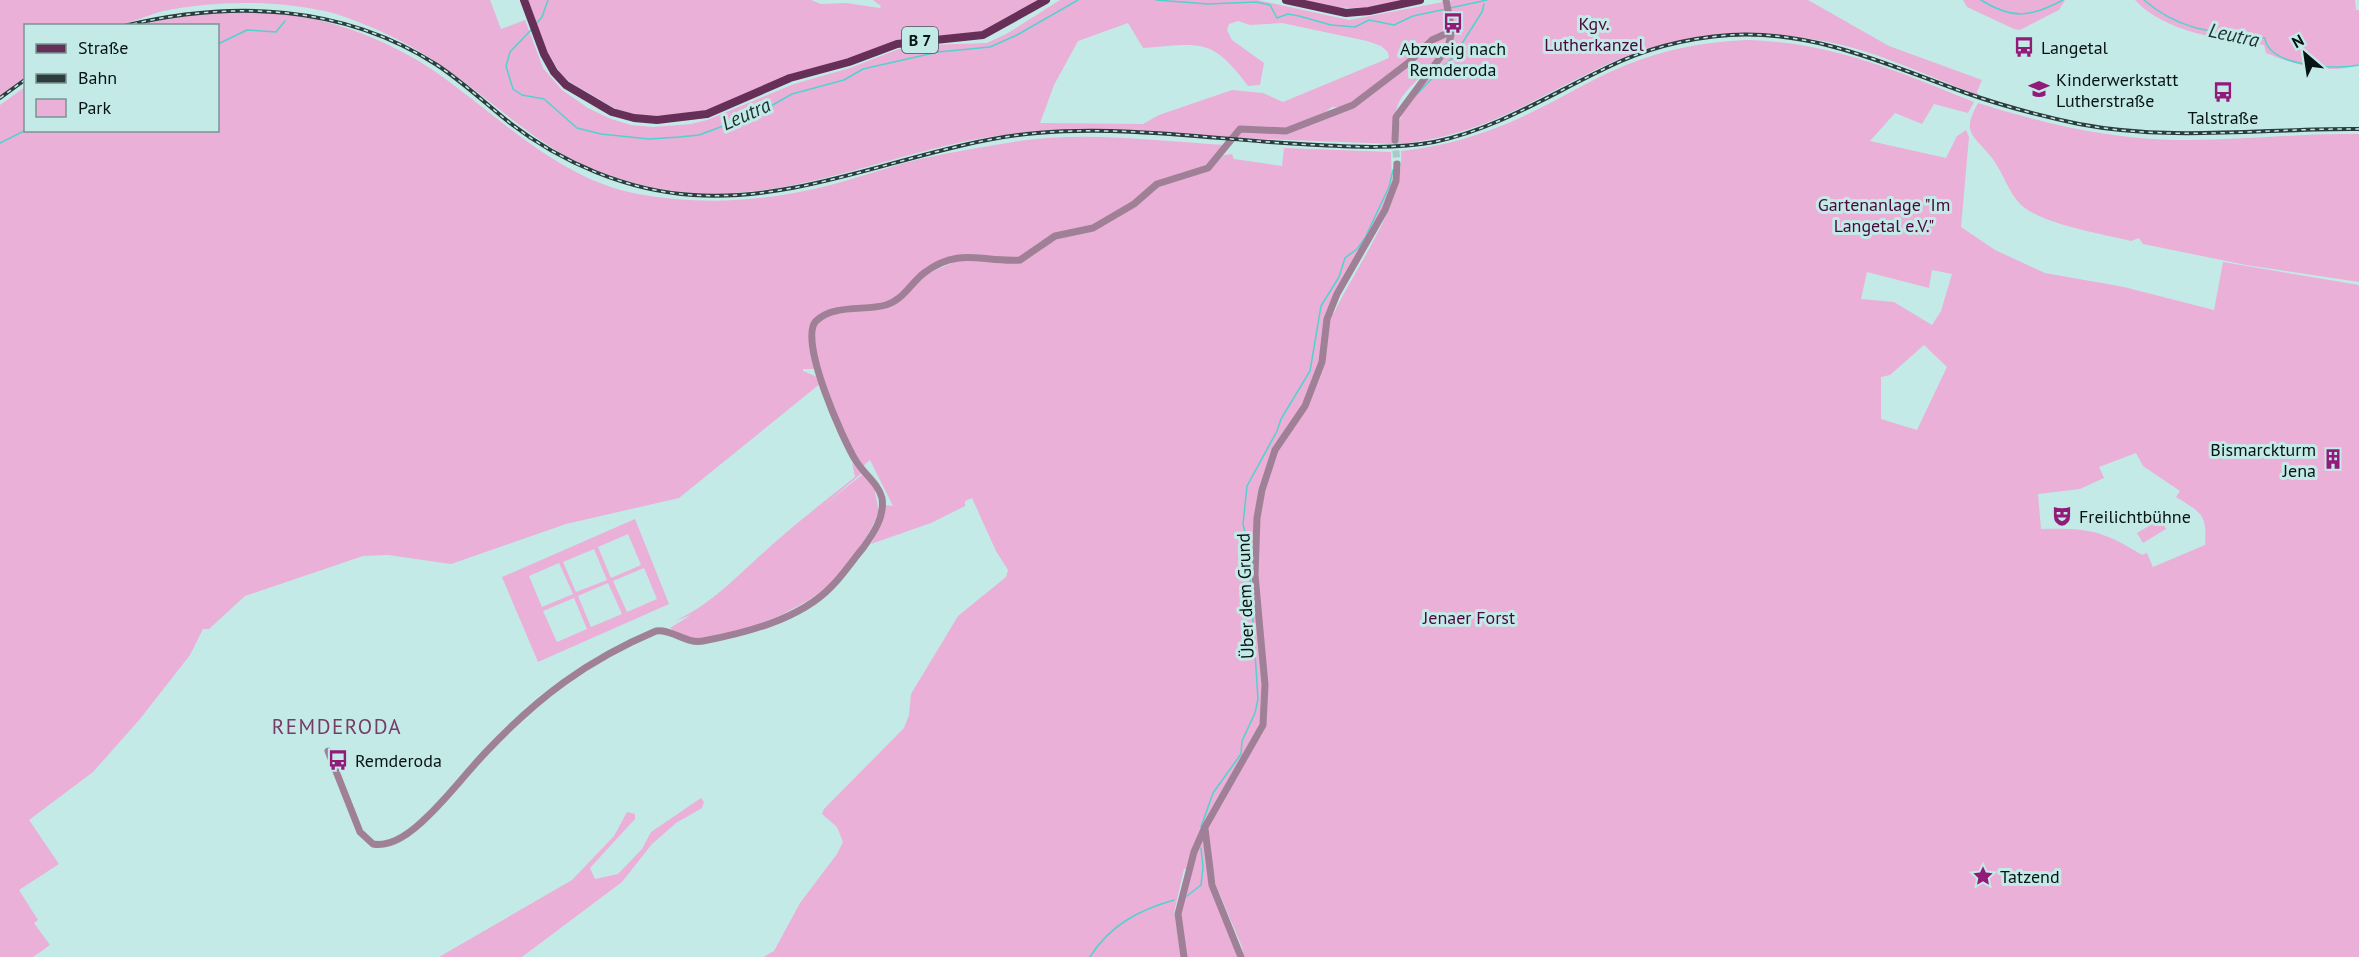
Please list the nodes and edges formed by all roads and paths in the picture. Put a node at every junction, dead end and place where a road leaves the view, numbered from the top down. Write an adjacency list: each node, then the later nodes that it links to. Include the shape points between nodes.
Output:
1 (524, 0): 2 (main road, B 7, via 554,72 566,85 622,116 672,120 707,114 790,78 897,44 983,35)
2 (1046, 0)
3 (1286, 0): 4 (main road, via 1346,13)
4 (1420, 0)
5 (1447, 3): 6 (street)
6 (1452, 31): 7 (street, via 1444,54 1396,117); 9 (street, via 1432,40 1353,105 1286,131 1244,128 1208,168 1162,182 1093,228 1054,236 1024,259 976,255 956,259 923,273 888,304 839,311 818,320 811,336 822,382 851,452 876,485 882,502 875,530 831,587 767,624 692,642 662,630 576,671 486,752 413,830 380,846 360,832)
7 (1395, 140)
8 (1397, 164): 10 (street, Über dem Grund, via 1396,181 1385,210 1327,319 1322,362 1309,395 1275,450 1262,489 1255,575 1265,685 1263,725)
9 (328, 751)
10 (1204, 827): 11 (street, Über dem Grund, via 1179,904); 12 (street, via 1212,885)
11 (1185, 957)
12 (1241, 957)

